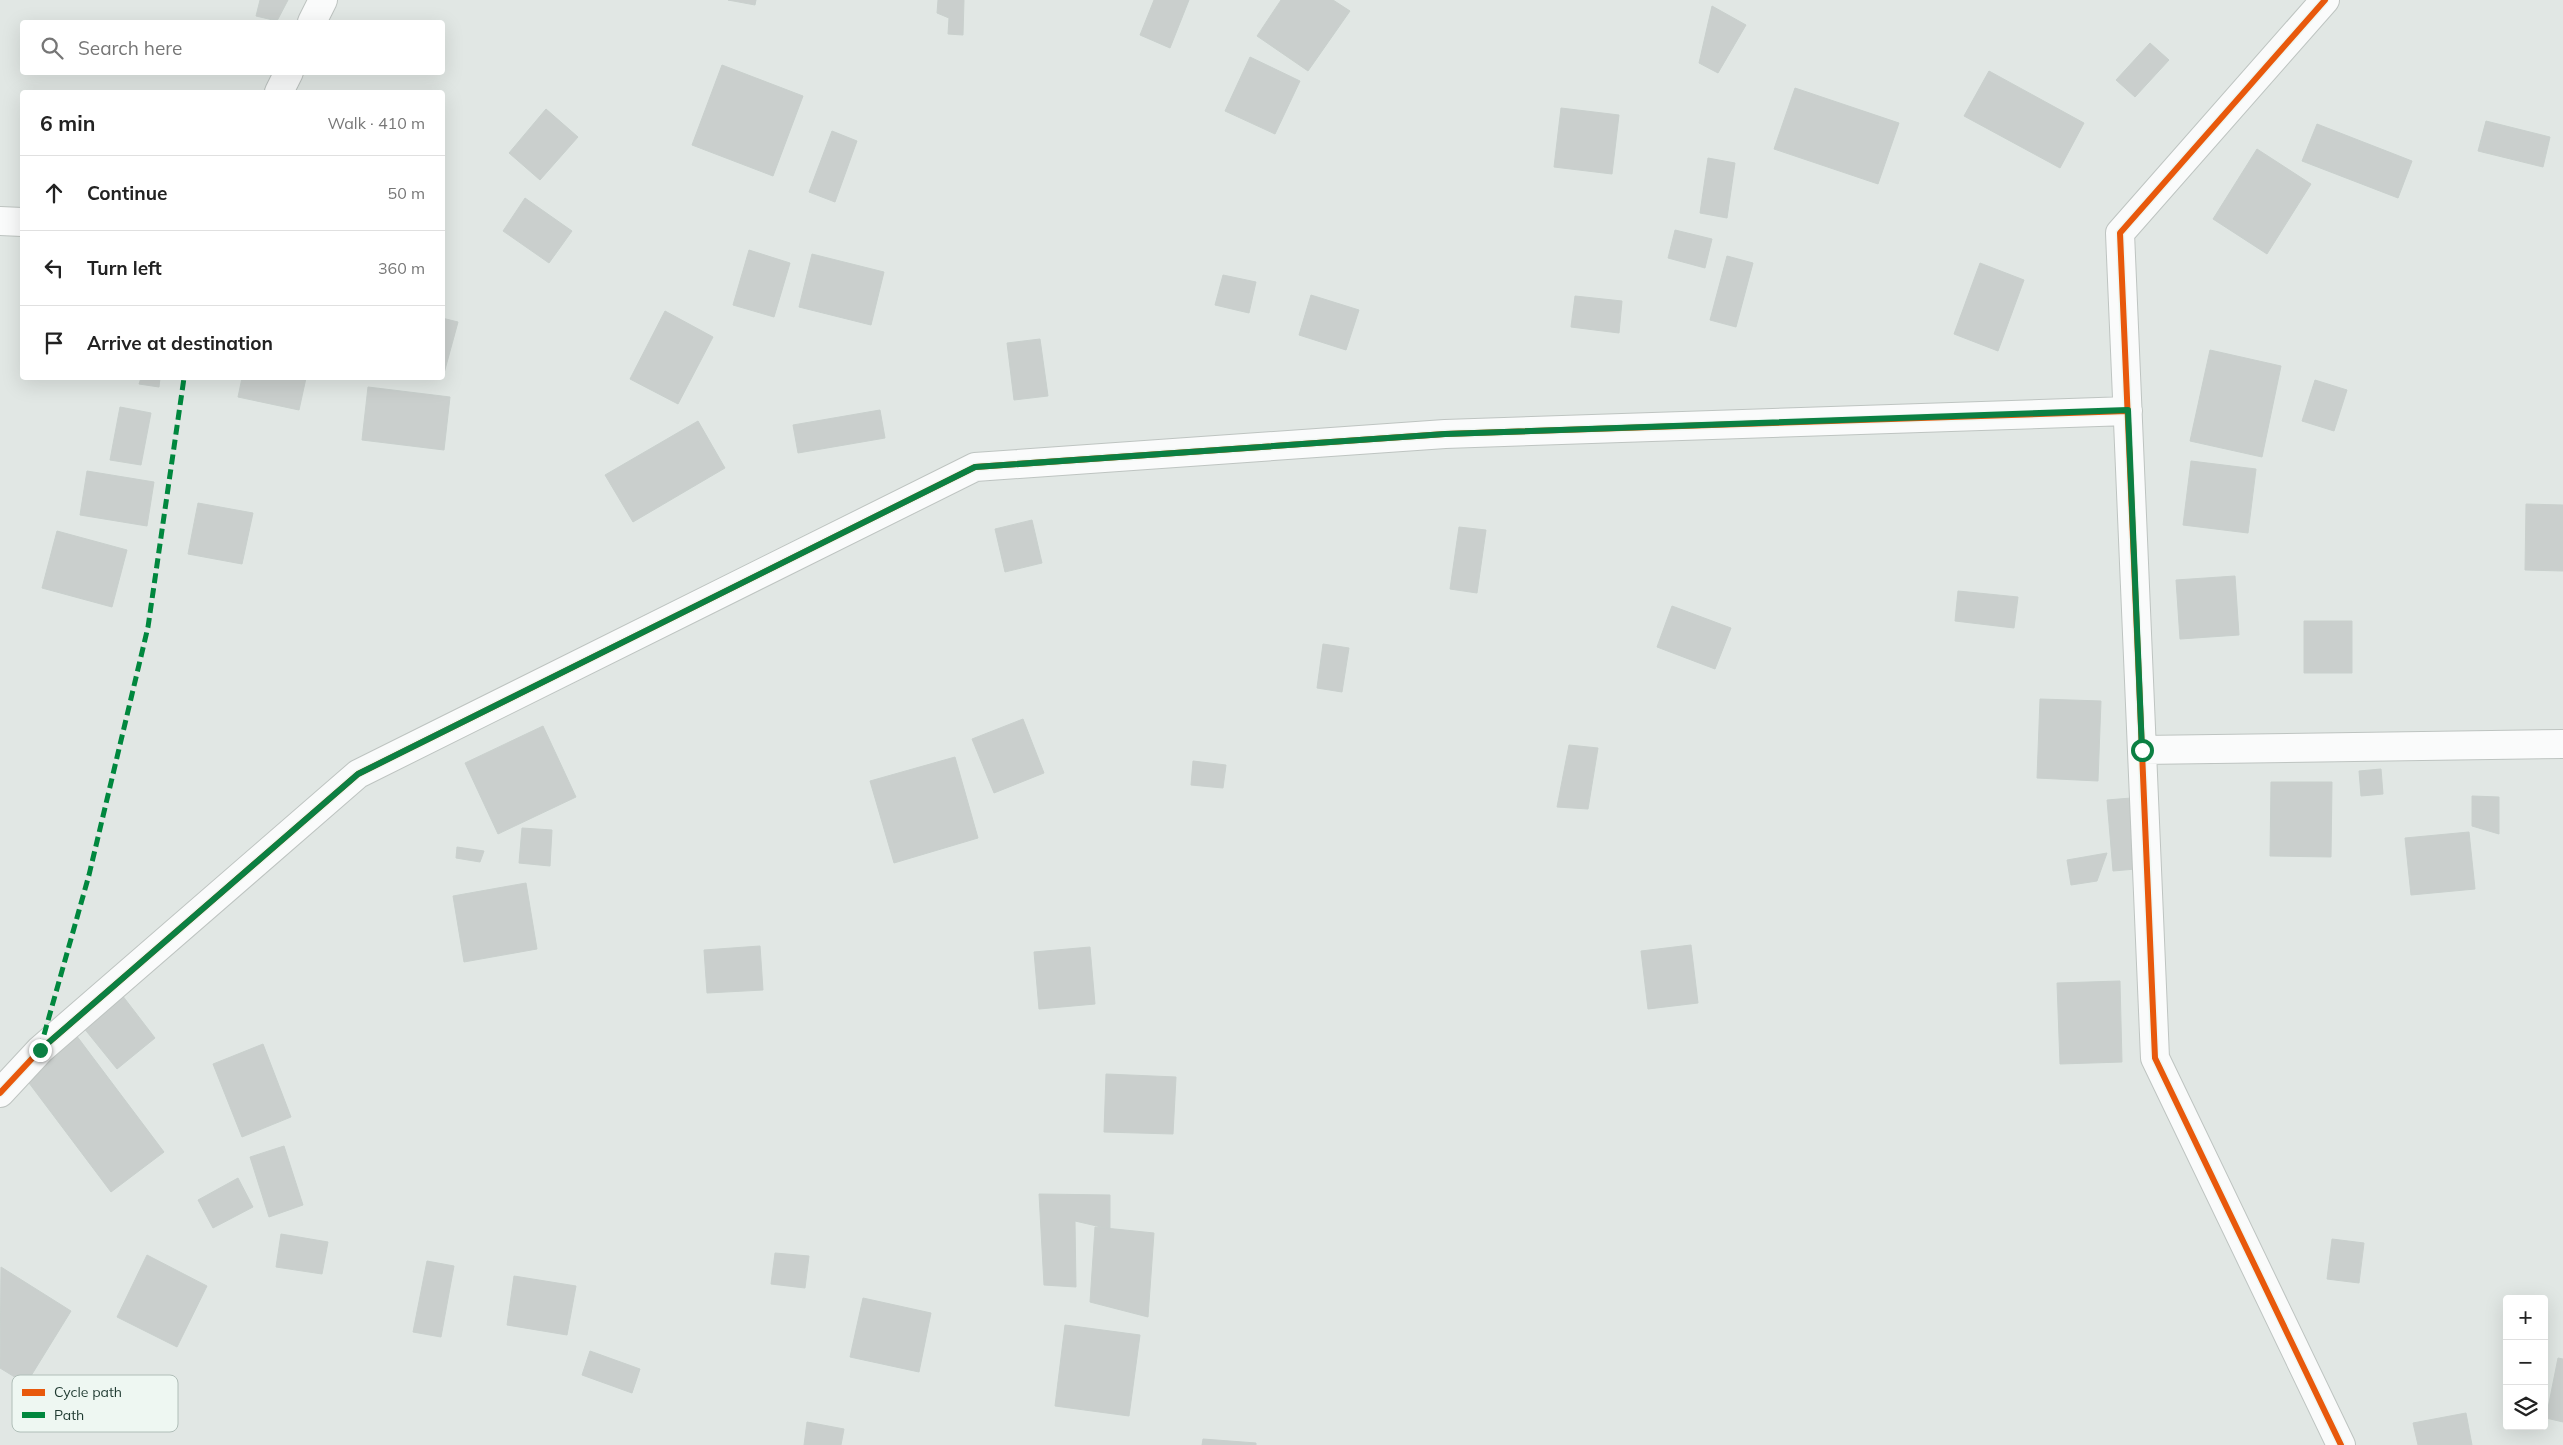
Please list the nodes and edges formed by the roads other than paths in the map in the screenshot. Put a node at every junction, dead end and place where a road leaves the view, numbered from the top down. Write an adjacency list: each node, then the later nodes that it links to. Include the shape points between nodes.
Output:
1 (323, 0): 3 (street)
2 (2326, 0): 8 (street, via 2120,233)
3 (313, 20)
4 (288, 75): 5 (street)
5 (280, 90)
6 (0, 221): 7 (street)
7 (20, 222)
8 (2128, 410): 10 (street); 11 (street, via 1445,434 975,467 358,774 40,1050)
9 (2563, 744): 10 (street)
10 (2142, 750): 12 (street, via 2155,1058)
11 (0, 1093)
12 (2341, 1445)

